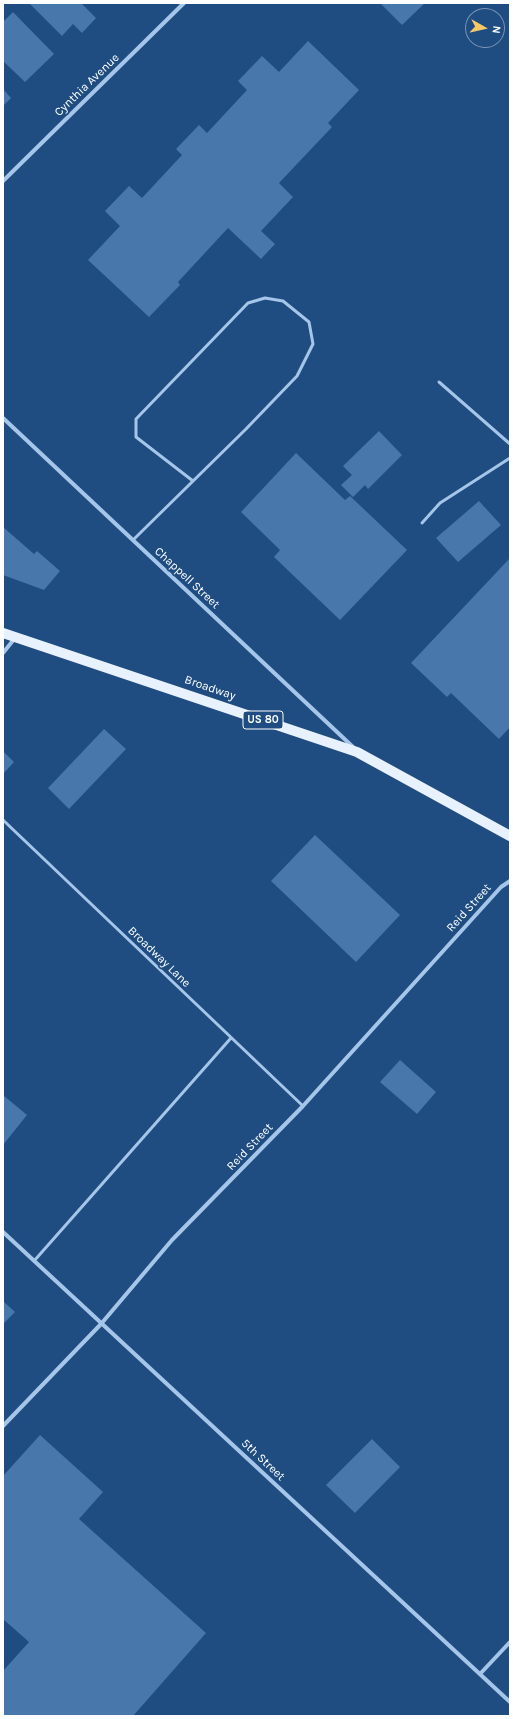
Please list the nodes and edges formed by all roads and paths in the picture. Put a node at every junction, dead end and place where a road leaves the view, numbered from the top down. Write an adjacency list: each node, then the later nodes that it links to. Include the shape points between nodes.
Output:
1 (184, 3): 2 (street, Cynthia Avenue)
2 (3, 181)
3 (439, 382): 5 (lane)
4 (3, 418): 9 (street, Chappell Street)
5 (510, 444)
6 (510, 458): 8 (lane, via 440,503)
7 (193, 481): 7 (lane, via 297,376 307,357 313,344 308,322 283,301 265,298 248,303 136,419 136,437); 9 (lane)
8 (422, 523)
9 (133, 540): 13 (street, Chappell Street)
10 (3, 633): 11 (main road, Broadway / US 80)
11 (17, 636): 12 (street); 13 (main road, Broadway / US 80)
12 (3, 653)
13 (357, 752): 15 (main road, Broadway / US 80)
14 (3, 820): 17 (lane, Broadway Lane)
15 (510, 836)
16 (510, 881): 18 (street, Reid Street, via 501,887)
17 (232, 1038): 18 (lane, Broadway Lane); 20 (lane)
18 (303, 1106): 21 (street, Reid Street, via 172,1240)
19 (3, 1232): 20 (street, 5th Street)
20 (34, 1261): 21 (street, 5th Street)
21 (101, 1324): 22 (street, Reid Street); 24 (street, 5th Street)
22 (3, 1426)
23 (510, 1642): 24 (street)
24 (480, 1674): 25 (street, 5th Street)
25 (510, 1702)

